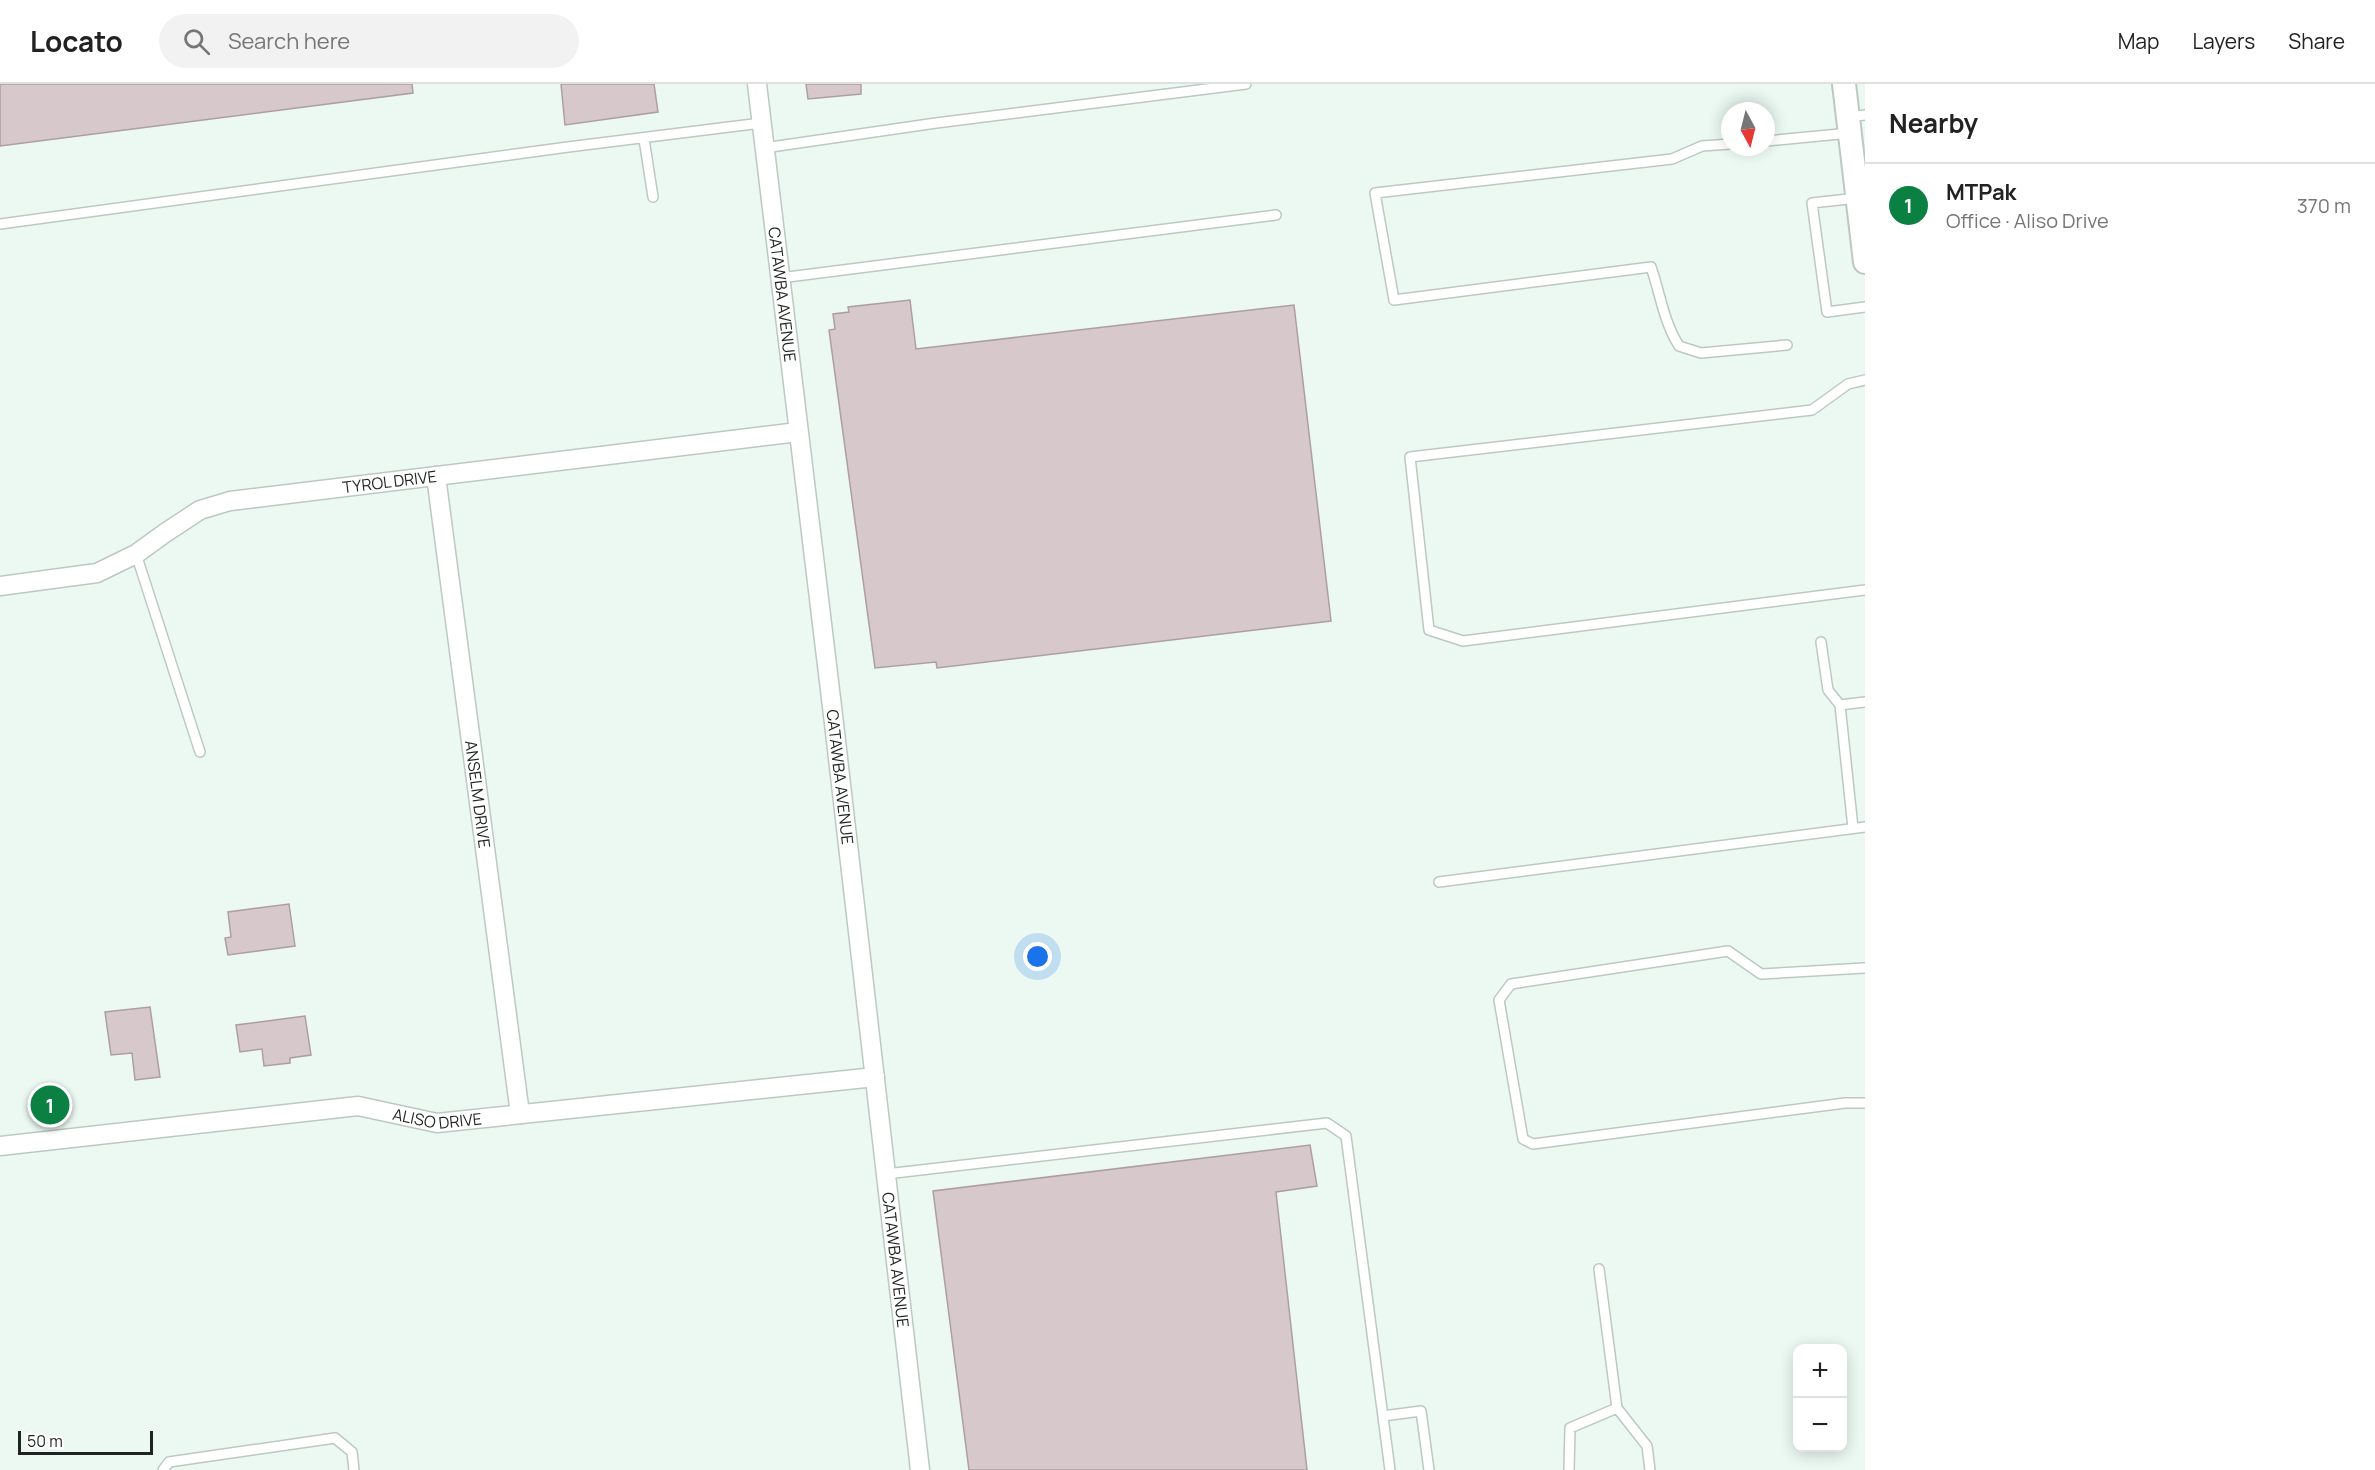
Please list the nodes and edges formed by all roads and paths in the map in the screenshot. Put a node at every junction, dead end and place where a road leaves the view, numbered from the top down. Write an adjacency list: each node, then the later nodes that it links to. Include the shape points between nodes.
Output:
1 (757, 84): 5 (street, CATAWBA AVENUE)
2 (1246, 84): 9 (lane)
3 (1844, 84): 4 (street)
4 (1854, 122): 7 (lane); 11 (street)
5 (761, 123): 6 (lane); 9 (street, CATAWBA AVENUE)
6 (644, 139): 10 (lane); 13 (lane)
7 (1775, 139)
8 (1721, 145): 17 (lane, via 1702,146 1671,159 1376,194 1394,300 1651,267 1670,332 1679,346 1701,353)
9 (764, 148): 15 (street, CATAWBA AVENUE)
10 (653, 197)
11 (1857, 198): 14 (street); 16 (lane, via 1812,203 1827,312)
12 (1275, 215): 15 (lane)
13 (0, 224)
14 (1865, 262)
15 (780, 278): 19 (street, CATAWBA AVENUE)
16 (1865, 307)
17 (1787, 345)
18 (1865, 380): 23 (lane, via 1848,384 1812,410 1410,457 1429,630 1463,641)
19 (798, 432): 20 (street, TYROL DRIVE); 33 (street, CATAWBA AVENUE)
20 (436, 476): 21 (street, TYROL DRIVE, via 230,501 200,510); 35 (street, ANSELM DRIVE)
21 (136, 554): 22 (street, TYROL DRIVE, via 97,573); 27 (lane)
22 (0, 586)
23 (1865, 590)
24 (1821, 642): 26 (lane, via 1828,690)
25 (1865, 702): 26 (lane)
26 (1840, 705): 29 (lane)
27 (200, 752)
28 (1865, 827): 29 (lane)
29 (1853, 828): 30 (lane)
30 (1439, 882)
31 (1864, 967): 32 (lane); 34 (lane, via 1761,974 1728,951 1511,984 1499,1000 1523,1139 1533,1144)
32 (1865, 979)
33 (875, 1077): 35 (street, ALISO DRIVE); 37 (street, CATAWBA AVENUE)
34 (1865, 1103)
35 (520, 1114): 36 (street, ALISO DRIVE, via 437,1123 358,1107)
36 (0, 1146)
37 (886, 1174): 40 (lane, via 1327,1123 1346,1136); 43 (street, CATAWBA AVENUE)
38 (1599, 1269): 39 (lane)
39 (1617, 1408): 46 (lane, via 1570,1428); 47 (lane, via 1647,1446)
40 (1383, 1416): 44 (lane); 45 (lane, via 1421,1411)
41 (163, 1470): 42 (lane, via 169,1462 335,1438 352,1452)
42 (354, 1470)
43 (920, 1470)
44 (1390, 1470)
45 (1429, 1470)
46 (1569, 1470)
47 (1650, 1470)

